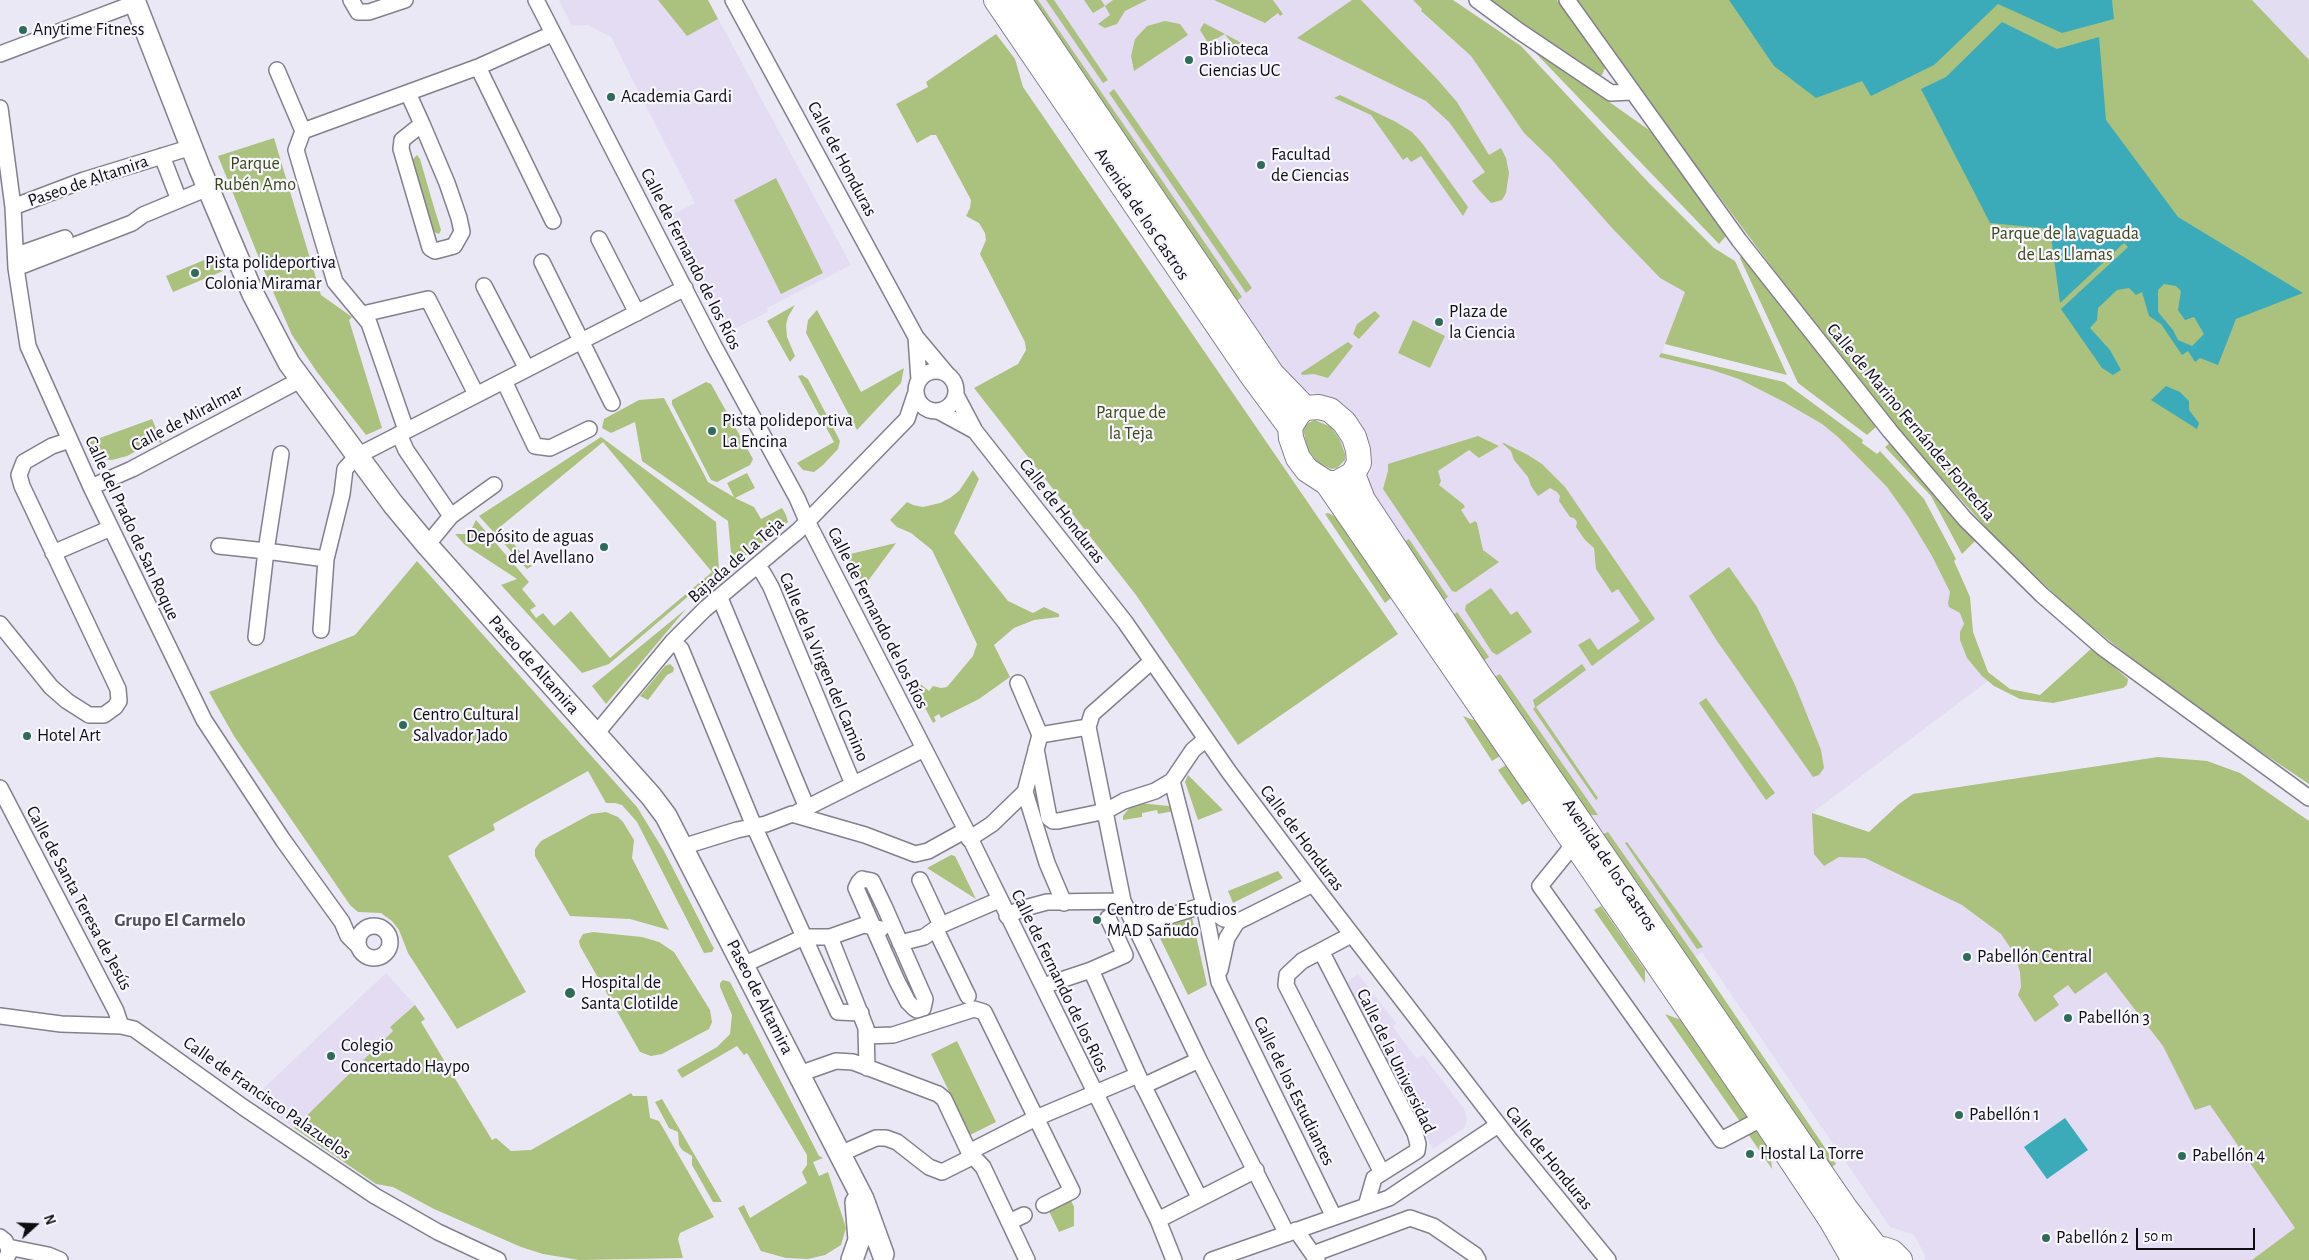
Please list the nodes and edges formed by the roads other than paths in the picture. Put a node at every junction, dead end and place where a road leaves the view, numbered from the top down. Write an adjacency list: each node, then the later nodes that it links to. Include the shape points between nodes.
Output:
1 (350, 0): 2 (street, via 358,12 369,12)
2 (406, 0)
3 (536, 0): 10 (street, Calle de Fernando de los Ríos)
4 (733, 0): 32 (street, Calle de Honduras)
5 (996, 0): 45 (main road, Avenida de los Castros)
6 (1019, 0): 42 (main road, Avenida de los Castros, via 1272,374)
7 (1477, 0): 14 (street, via 1611,93)
8 (1567, 0): 14 (street, Calle de Marino Fernández Fontecha)
9 (134, 1): 11 (street); 19 (main road, Paseo de Altamira)
10 (552, 34): 12 (street); 29 (street, Calle de Fernando de los Ríos)
11 (0, 54)
12 (478, 67): 15 (street); 24 (street)
13 (277, 70): 18 (street)
14 (1631, 92): 81 (street, Calle de Marino Fernández Fontecha, via 1751,256 1890,431 1965,519 2042,595 2103,648)
15 (408, 93): 17 (street); 18 (street)
16 (0, 108): 22 (street, Calle del Prado de San Roque)
17 (422, 124): 17 (street, via 447,184 462,232 454,246 435,251 430,248 401,149 402,140)
18 (303, 131): 31 (street, via 296,150 335,282)
19 (192, 147): 20 (street, Paseo de Altamira); 21 (main road, Paseo de Altamira)
20 (162, 156): 22 (street, Paseo de Altamira); 23 (street, Paseo de Altamira)
21 (208, 188): 23 (street); 36 (main road, Paseo de Altamira, via 272,335)
22 (8, 200): 26 (street, Calle del Prado de San Roque)
23 (179, 200): 26 (street, via 132,223)
24 (554, 221)
25 (599, 239): 30 (street)
26 (17, 262): 49 (street, Calle del Prado de San Roque, via 28,346)
27 (542, 262): 33 (street)
28 (484, 286): 34 (street)
29 (685, 288): 30 (street); 57 (street, Calle de Fernando de los Ríos)
30 (637, 313): 33 (street)
31 (363, 314): 39 (street, via 428,299); 48 (street)
32 (916, 337): 35 (street, Calle de Honduras); 38 (street, Calle de Honduras)
33 (582, 341): 34 (street); 41 (street)
34 (527, 369): 37 (street)
35 (947, 374): 38 (street, via 932,371); 40 (street, via 953,380)
36 (300, 380): 51 (main road, Paseo de Altamira); 55 (street, Calle de Miralmar, via 132,469)
37 (504, 381): 39 (street); 46 (street, via 535,446 550,448)
38 (917, 387): 43 (street, via 920,405); 44 (street, Bajada de La Teja)
39 (476, 394): 48 (street)
40 (956, 395): 43 (street, via 948,408); 47 (street, Calle de Honduras)
41 (612, 403)
42 (1305, 408): 45 (main road); 52 (main road, via 1330,410 1344,422 1358,450 1359,463)
43 (936, 412): 44 (street, Bajada de La Teja); 47 (street, Calle de Honduras)
44 (907, 419): 57 (street, Bajada de La Teja)
45 (1290, 427): 53 (main road, via 1298,458 1307,470)
46 (589, 429)
47 (975, 431): 70 (street, Calle de Honduras, via 1020,485)
48 (402, 432): 51 (street); 56 (street, via 406,450)
49 (70, 440): 55 (street, Calle del Prado de San Roque); 62 (street, via 24,462 19,475)
50 (280, 454): 61 (street)
51 (357, 456): 59 (main road, Paseo de Altamira); 63 (street, via 345,469)
52 (1353, 474): 53 (main road, via 1337,483); 140 (main road, Avenida de los Castros, via 1363,500 1479,674 1846,1209)
53 (1327, 483): 87 (main road, Avenida de los Castros)
54 (494, 485): 56 (street)
55 (91, 487): 58 (street, Calle del Prado de San Roque)
56 (451, 516): 59 (street)
57 (807, 521): 64 (street, Bajada de La Teja); 76 (street, Calle de Fernando de los Ríos)
58 (111, 528): 62 (street); 97 (street, Calle del Prado de San Roque, via 204,720)
59 (427, 545): 73 (main road, Paseo de Altamira)
60 (219, 546): 61 (street)
61 (266, 551): 63 (street); 68 (street)
62 (53, 553): 66 (street, via 118,689 119,701 115,707 104,715 89,715 67,701 51,687)
63 (326, 559): 67 (street)
64 (756, 566): 65 (street, Bajada de La Teja); 78 (street, Calle de la Virgen del Camino, via 771,587)
65 (720, 598): 69 (street, Bajada de La Teja); 82 (street)
66 (0, 624)
67 (321, 630)
68 (256, 636)
69 (673, 640): 73 (street, Bajada de La Teja); 85 (street, via 681,649)
70 (1152, 661): 72 (street, via 1092,714); 74 (street, Calle de Honduras)
71 (1018, 683): 75 (street)
72 (1088, 726): 75 (street); 83 (street)
73 (596, 735): 88 (main road, Paseo de Altamira, via 651,796)
74 (1206, 739): 77 (street, via 1192,750); 90 (street, Calle de Honduras)
75 (1038, 742): 80 (street); 83 (street, via 1049,818 1053,821)
76 (924, 748): 78 (street, Calle de la Virgen del Camino); 86 (street, Calle de Fernando de los Ríos)
77 (1172, 782): 83 (street); 94 (street, Calle de los Estudiantes)
78 (853, 784): 82 (street, Calle de la Virgen del Camino)
79 (0, 788): 116 (street, Calle de Santa Teresa de Jesús)
80 (1025, 792): 86 (street, via 992,824); 93 (street, via 1047,863)
81 (2309, 798)
82 (807, 808): 84 (street, Calle de la Virgen del Camino)
83 (1106, 811): 92 (street)
84 (792, 814): 85 (street, Calle de la Virgen del Camino); 86 (street, via 865,835 915,854)
85 (754, 826): 88 (street, Calle de la Virgen del Camino); 104 (street)
86 (968, 834): 91 (street, Calle de Fernando de los Ríos)
87 (1574, 844): 124 (main road, Avenida de los Castros); 124 (street, Avenida de los Castros, via 1540,886 1721,1140)
88 (682, 847): 109 (main road, Paseo de Altamira)
89 (920, 880): 101 (street)
90 (1312, 884): 98 (street); 103 (street, Calle de Honduras)
91 (999, 900): 95 (street, Calle de Fernando de los Ríos); 101 (street)
92 (1124, 901): 93 (street); 99 (street)
93 (1064, 903): 95 (street, via 1047,902)
94 (1204, 905): 98 (street, via 1224,919); 99 (street); 111 (street, Calle de los Estudiantes)
95 (1007, 916): 112 (street, Calle de Fernando de los Ríos)
96 (1108, 918): 110 (street, via 1125,955)
97 (342, 922): 102 (street); 107 (street, Calle del Prado de San Roque, via 348,936)
98 (1237, 922): 111 (street, via 1221,957)
99 (1137, 926): 118 (street)
100 (874, 928): 105 (street, via 864,926); 106 (street); 106 (street, via 856,888 862,879 872,881); 106 (street, via 908,1002 920,1009 926,999)
101 (939, 928): 106 (street, via 917,940); 113 (street)
102 (365, 929): 107 (street, via 359,936); 107 (street, via 375,926 384,930 390,939 388,950 374,958 364,955)
103 (1351, 934): 108 (street); 125 (street, Calle de Honduras)
104 (804, 937): 105 (street); 109 (street); 114 (street, via 838,1012)
105 (830, 937): 114 (street)
106 (898, 937)
107 (358, 946)
108 (1321, 951): 129 (street, via 1302,961 1287,975 1286,985); 129 (street, Calle de la Universidad, via 1415,1132 1417,1151)
109 (743, 965): 120 (main road, Paseo de Altamira)
110 (1091, 970): 112 (street); 121 (street)
111 (1219, 982): 135 (street, Calle de los Estudiantes)
112 (1043, 986): 122 (street, Calle de Fernando de los Ríos)
113 (968, 996)
114 (861, 1013): 117 (street)
115 (0, 1016): 116 (street, Calle de Francisco Palazuelos, via 61,1024)
116 (121, 1026): 144 (street, Calle de Francisco Palazuelos, via 144,1035 242,1107 375,1196 438,1232)
117 (866, 1036): 119 (street); 123 (street, via 892,1035 974,1009 984,1012)
118 (1199, 1060): 121 (street); 128 (street)
119 (867, 1068): 120 (street, via 853,1062 836,1062); 127 (street, via 938,1094)
120 (799, 1074): 126 (main road, Paseo de Altamira)
121 (1140, 1081): 122 (street); 131 (street)
122 (1094, 1092): 123 (street); 136 (street, Calle de Fernando de los Ríos)
123 (1036, 1118): 127 (street); 132 (street, via 1072,1191)
124 (1763, 1118): 151 (main road, Avenida de los Castros)
125 (1498, 1125): 133 (street, via 1389,1198); 150 (street, Calle de Honduras)
126 (840, 1154): 127 (street, via 876,1138 886,1138 942,1172); 130 (main road, Paseo de Altamira)
127 (971, 1155): 137 (street, via 983,1167)
128 (1256, 1170): 131 (street); 138 (street)
129 (1382, 1173): 133 (street, Calle de la Universidad, via 1374,1178)
130 (853, 1182): 141 (main road, Paseo de Altamira); 145 (main road, Paseo de Altamira, via 859,1240)
131 (1200, 1197): 136 (street)
132 (1044, 1205)
133 (1366, 1206): 135 (street)
134 (1024, 1214): 137 (street)
135 (1334, 1217): 138 (street)
136 (1158, 1220): 147 (street, Calle de Fernando de los Ríos)
137 (1009, 1222): 146 (street)
138 (1292, 1232): 142 (street); 148 (street)
139 (5, 1248): 143 (street)
140 (1878, 1249): 151 (main road, via 1868,1251); 152 (main road, via 1892,1252)
141 (886, 1257): 145 (main road, via 866,1251)
142 (1315, 1257): 149 (street, via 1410,1218 1433,1226)
143 (60, 1260)
144 (498, 1260)
145 (852, 1260)
146 (1027, 1260)
147 (1174, 1260)
148 (1212, 1260)
149 (1478, 1260)
150 (1608, 1260)
151 (1855, 1260)
152 (1900, 1260)

